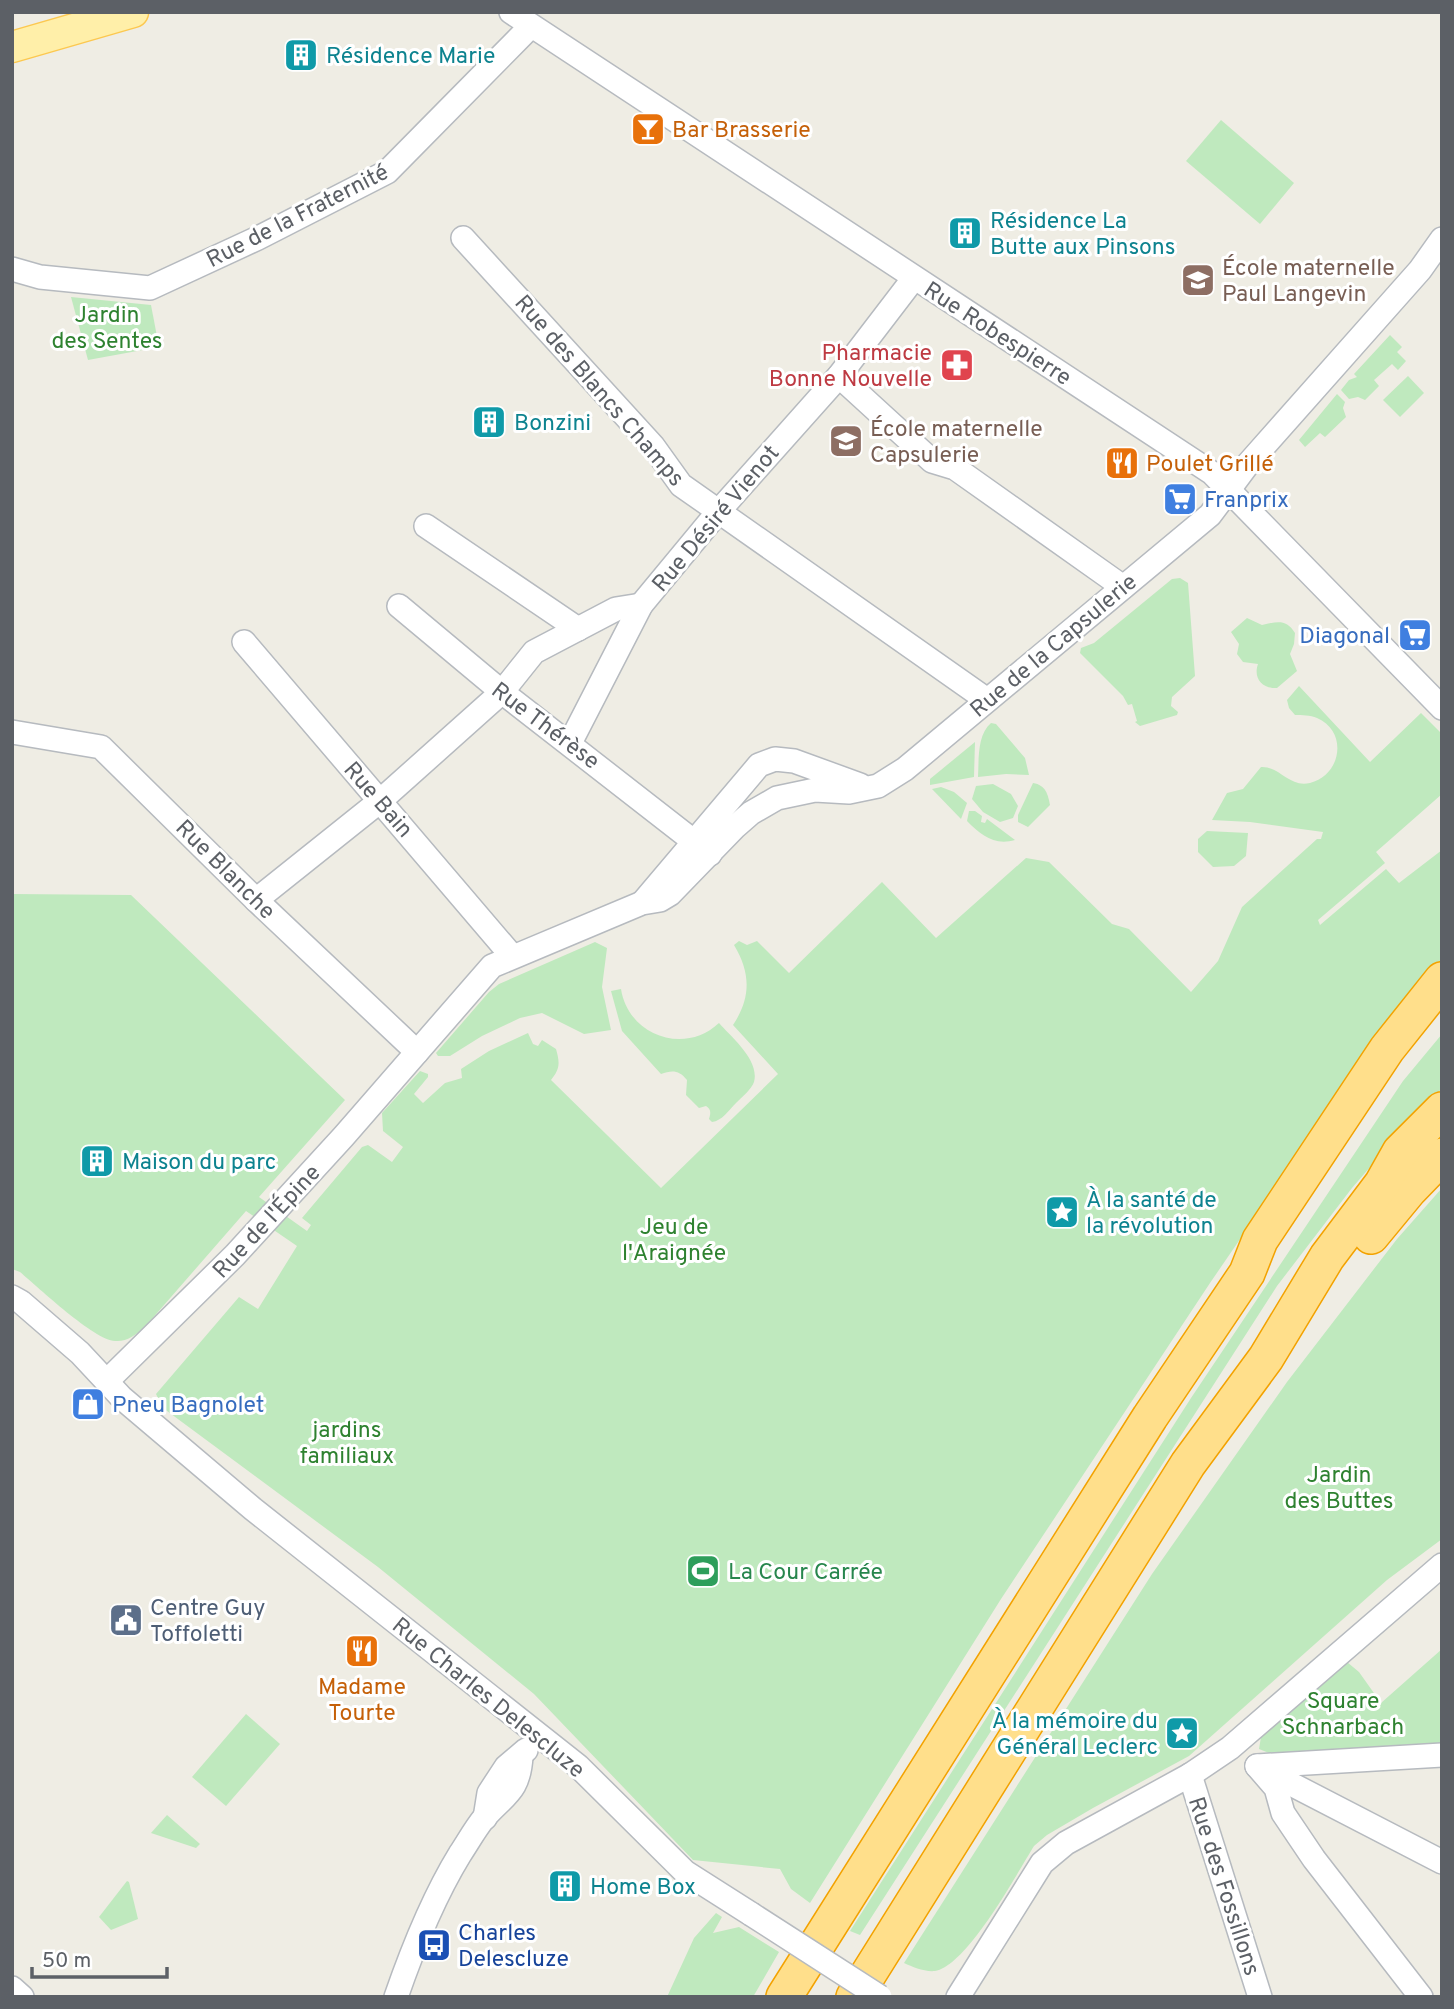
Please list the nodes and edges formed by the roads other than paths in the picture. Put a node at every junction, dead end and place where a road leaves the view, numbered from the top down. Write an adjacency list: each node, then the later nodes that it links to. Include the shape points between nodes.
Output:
1 (133, 12): 4 (main road)
2 (511, 12): 3 (street, Rue Robespierre)
3 (530, 26): 7 (street, Rue de la Fraternité, via 387,172 238,247 150,288 40,277); 8 (street, Rue Robespierre)
4 (12, 47)
5 (463, 238): 11 (street, Rue des Blancs Champs, via 653,446 681,485)
6 (1441, 242): 10 (street, Rue de la Capsulerie)
7 (12, 269)
8 (914, 278): 9 (street, Rue Désiré Vienot); 10 (street, Rue Robespierre, via 1212,473)
9 (839, 376): 11 (street, Rue Désiré Vienot); 13 (street, via 932,461 955,468)
10 (1230, 490): 13 (street, Rue de la Capsulerie, via 1210,515); 20 (street, Rue Robespierre)
11 (718, 512): 14 (street, Rue Désiré Vienot); 19 (street, Rue des Blancs Champs)
12 (426, 526): 16 (street)
13 (1123, 587): 19 (street, Rue de la Capsulerie)
14 (642, 605): 16 (street, Rue Désiré Vienot, via 616,609); 22 (street)
15 (399, 607): 18 (street, Rue Thérèse)
16 (578, 629): 18 (street, Rue Désiré Vienot, via 534,652)
17 (244, 642): 24 (street, Rue Bain)
18 (502, 692): 22 (street, Rue Thérèse); 24 (street, Rue Désiré Vienot)
19 (987, 700): 23 (street, Rue de la Capsulerie, via 905,769)
20 (1442, 708)
21 (12, 732): 26 (street, Rue Blanche, via 101,747)
22 (570, 743): 25 (street, Rue Thérèse)
23 (867, 788): 25 (street, Rue de la Capsulerie, via 815,790 777,798); 25 (street, Rue de la Capsulerie, via 794,761 775,759 759,765)
24 (380, 800): 26 (street, Rue Désiré Vienot); 27 (street, Rue Bain)
25 (703, 847): 27 (street, Rue de la Capsulerie, via 642,903)
26 (256, 901): 30 (street, Rue Blanche)
27 (512, 956): 30 (street, Rue de la Capsulerie, via 492,967)
28 (1442, 980): 35 (highway, via 1387,1049 1260,1240)
29 (1442, 1017): 35 (highway, via 1395,1075 1279,1243)
30 (417, 1052): 38 (street, Rue de l'Épine, via 235,1255)
31 (1442, 1110): 34 (highway, via 1400,1152)
32 (1442, 1133): 34 (highway)
33 (1442, 1156): 37 (highway, via 1382,1221 1314,1311)
34 (1382, 1184): 37 (highway, via 1327,1257)
35 (1247, 1273): 49 (highway, via 1142,1429)
36 (12, 1297): 38 (street, Rue Charles Delescluze)
37 (1266, 1358): 50 (highway, via 1188,1464)
38 (107, 1381): 40 (street, Rue Charles Delescluze, via 253,1508)
39 (1442, 1565): 41 (street)
40 (540, 1734): 48 (street, via 506,1767 489,1793 485,1818 434,1903); 51 (street, Rue Charles Delescluze, bridge, via 579,1766 685,1872)
41 (1230, 1748): 43 (street); 44 (street)
42 (1442, 1755): 43 (street)
43 (1257, 1766): 45 (street); 54 (street, via 1276,1788 1283,1813 1314,1859)
44 (1190, 1776): 52 (street, via 1066,1843 1042,1863); 53 (street, Rue des Fossillons)
45 (1442, 1862)
46 (12, 1988): 47 (street)
47 (22, 1997)
48 (396, 1997)
49 (784, 1997)
50 (854, 1997)
51 (880, 1997)
52 (958, 1997)
53 (1260, 1997)
54 (1421, 1997)

